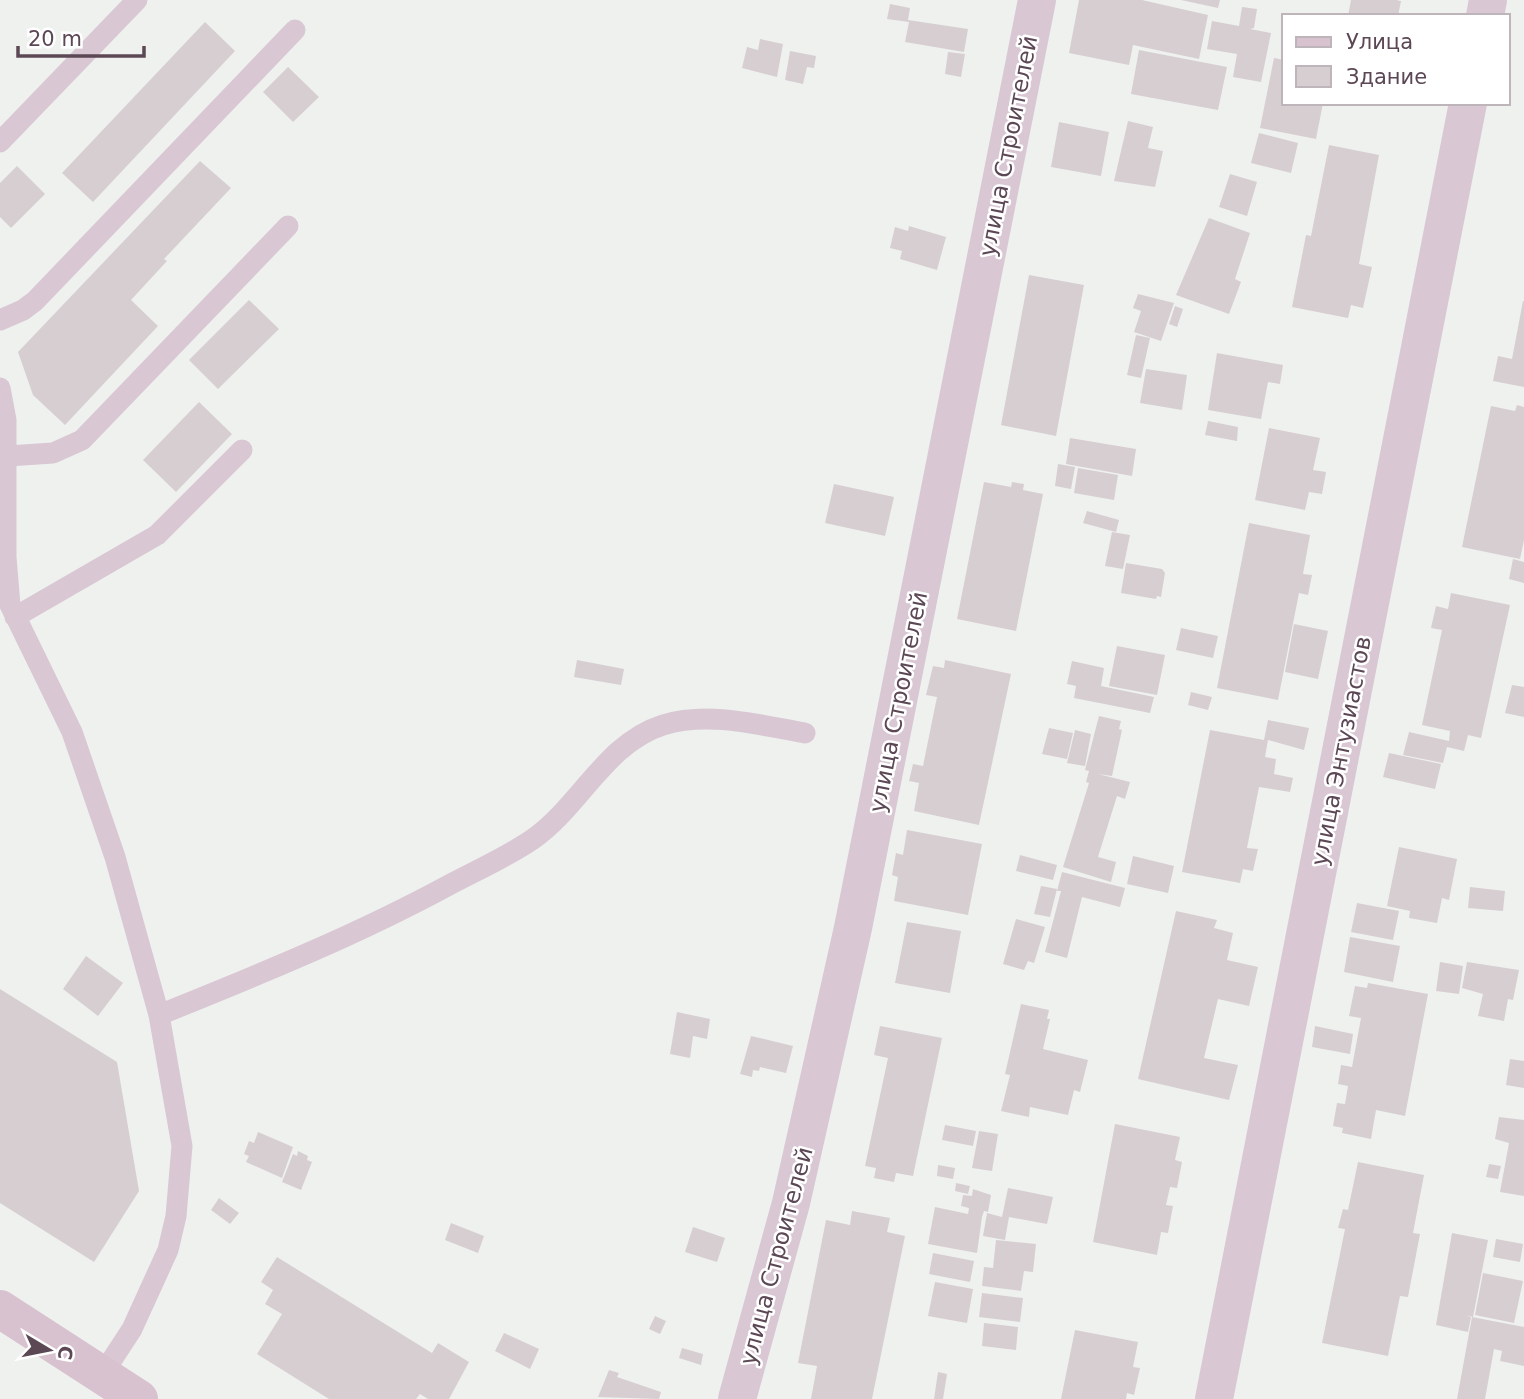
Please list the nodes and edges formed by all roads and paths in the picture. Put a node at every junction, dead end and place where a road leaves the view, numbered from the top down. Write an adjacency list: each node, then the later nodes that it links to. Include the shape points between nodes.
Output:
1 (137, 0): 5 (lane)
2 (1037, 0): 18 (street, улица Строителей, via 853,928 792,1203)
3 (295, 30): 7 (lane, via 35,301)
4 (1468, 105): 19 (street, улица Энтузиастов)
5 (0, 142)
6 (288, 226): 10 (lane, via 82,440 54,453)
7 (0, 320)
8 (0, 388): 10 (lane)
9 (242, 450): 12 (lane, via 156,535)
10 (8, 456): 11 (lane)
11 (2, 509): 12 (lane)
12 (8, 605): 14 (lane, via 72,732 115,857)
13 (805, 733): 14 (lane, via 706,719 664,725 643,734 621,749 550,826 505,855 368,929)
14 (159, 1015): 16 (lane, via 182,1146 176,1216 152,1289)
15 (0, 1309): 16 (street)
16 (102, 1375): 17 (street)
17 (139, 1399)
18 (737, 1399)
19 (1214, 1399)

